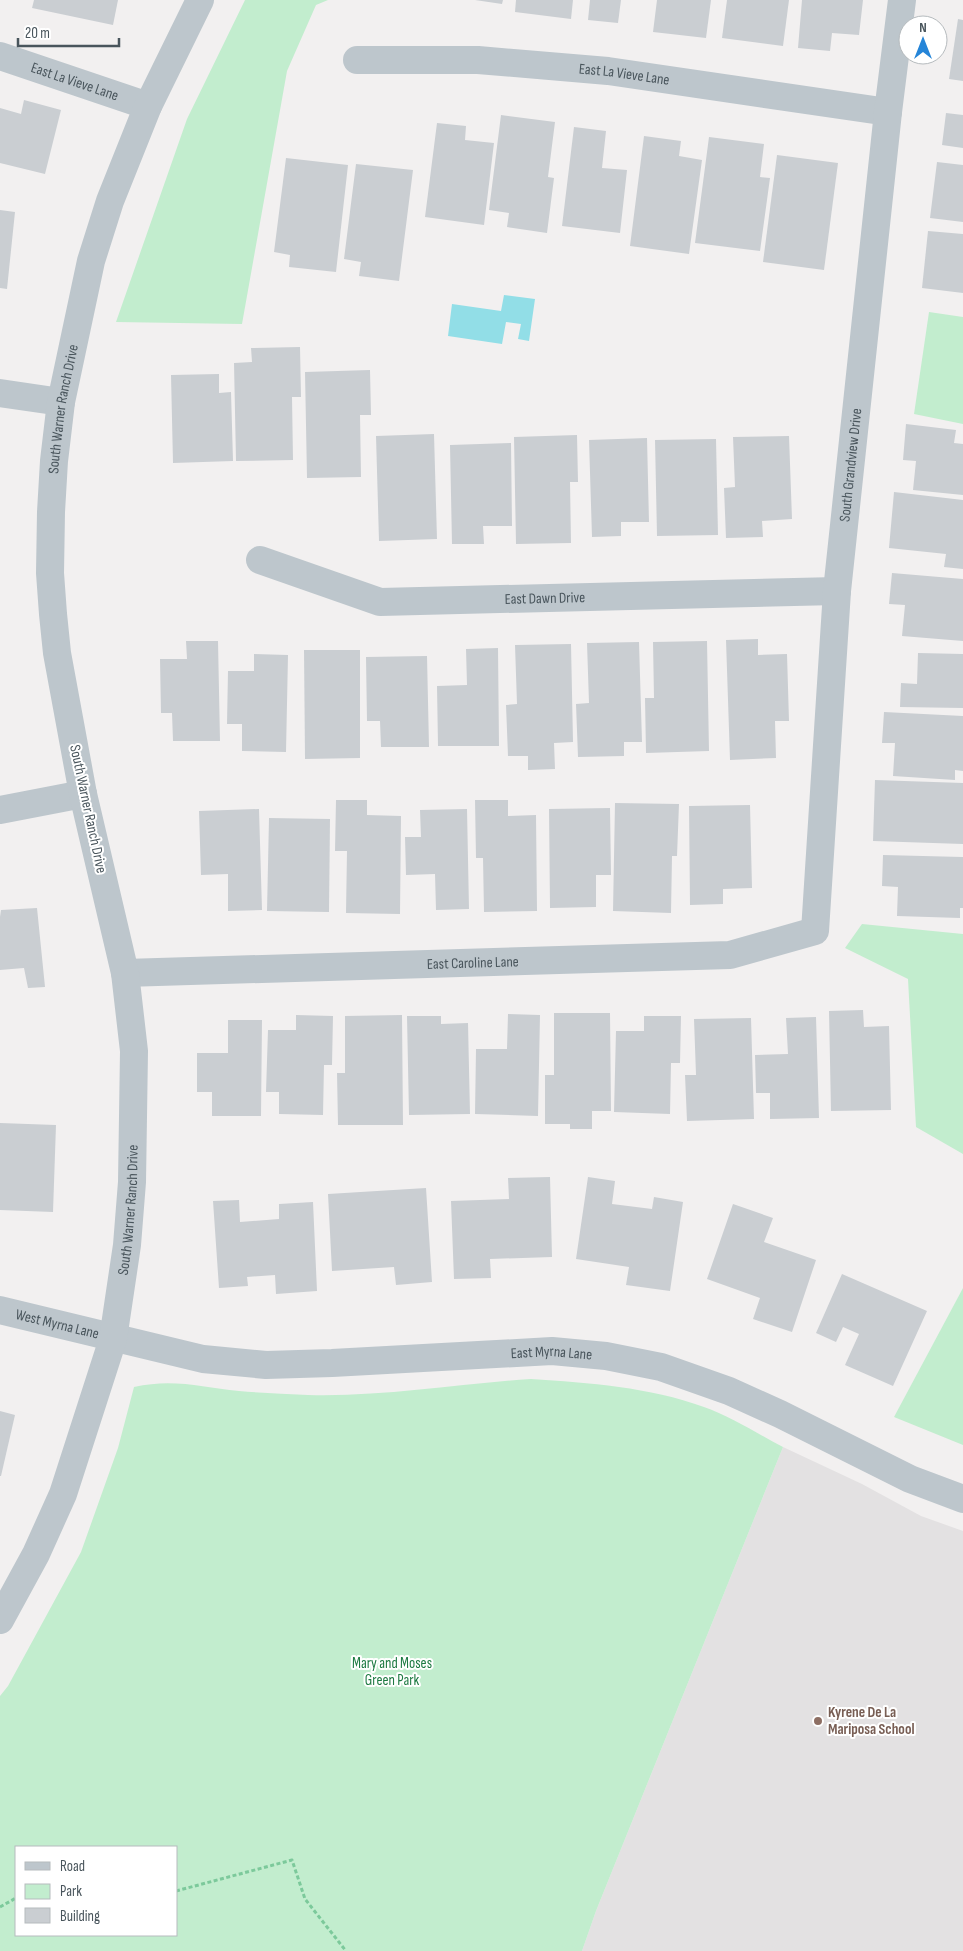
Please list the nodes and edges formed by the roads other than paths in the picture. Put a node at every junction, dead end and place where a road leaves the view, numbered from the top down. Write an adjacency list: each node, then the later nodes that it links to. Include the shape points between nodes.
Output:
1 (200, 0): 5 (street, South Warner Ranch Drive)
2 (902, 0): 6 (street, South Grandview Drive)
3 (0, 56): 5 (street, East La Vieve Lane)
4 (357, 60): 6 (street, East La Vieve Lane, via 478,60 608,72)
5 (148, 106): 8 (street, South Warner Ranch Drive, via 90,261)
6 (888, 112): 10 (street, South Grandview Drive)
7 (0, 393): 8 (street)
8 (61, 402): 11 (street, South Warner Ranch Drive, via 54,461 50,573 57,653)
9 (260, 560): 10 (street, East Dawn Drive, via 380,602)
10 (837, 591): 13 (street, South Grandview Drive)
11 (83, 794): 12 (street); 14 (street, South Warner Ranch Drive)
12 (0, 810)
13 (815, 931): 14 (street, East Caroline Lane, via 730,956)
14 (125, 974): 16 (street, South Warner Ranch Drive, via 134,1051 132,1182 127,1245)
15 (0, 1310): 16 (street, West Myrna Lane)
16 (113, 1339): 17 (street, East Myrna Lane, via 203,1359 266,1364 552,1351 606,1356 661,1367 729,1391 910,1479); 18 (street, South Warner Ranch Drive, via 63,1494 36,1554)
17 (963, 1499)
18 (0, 1620)

